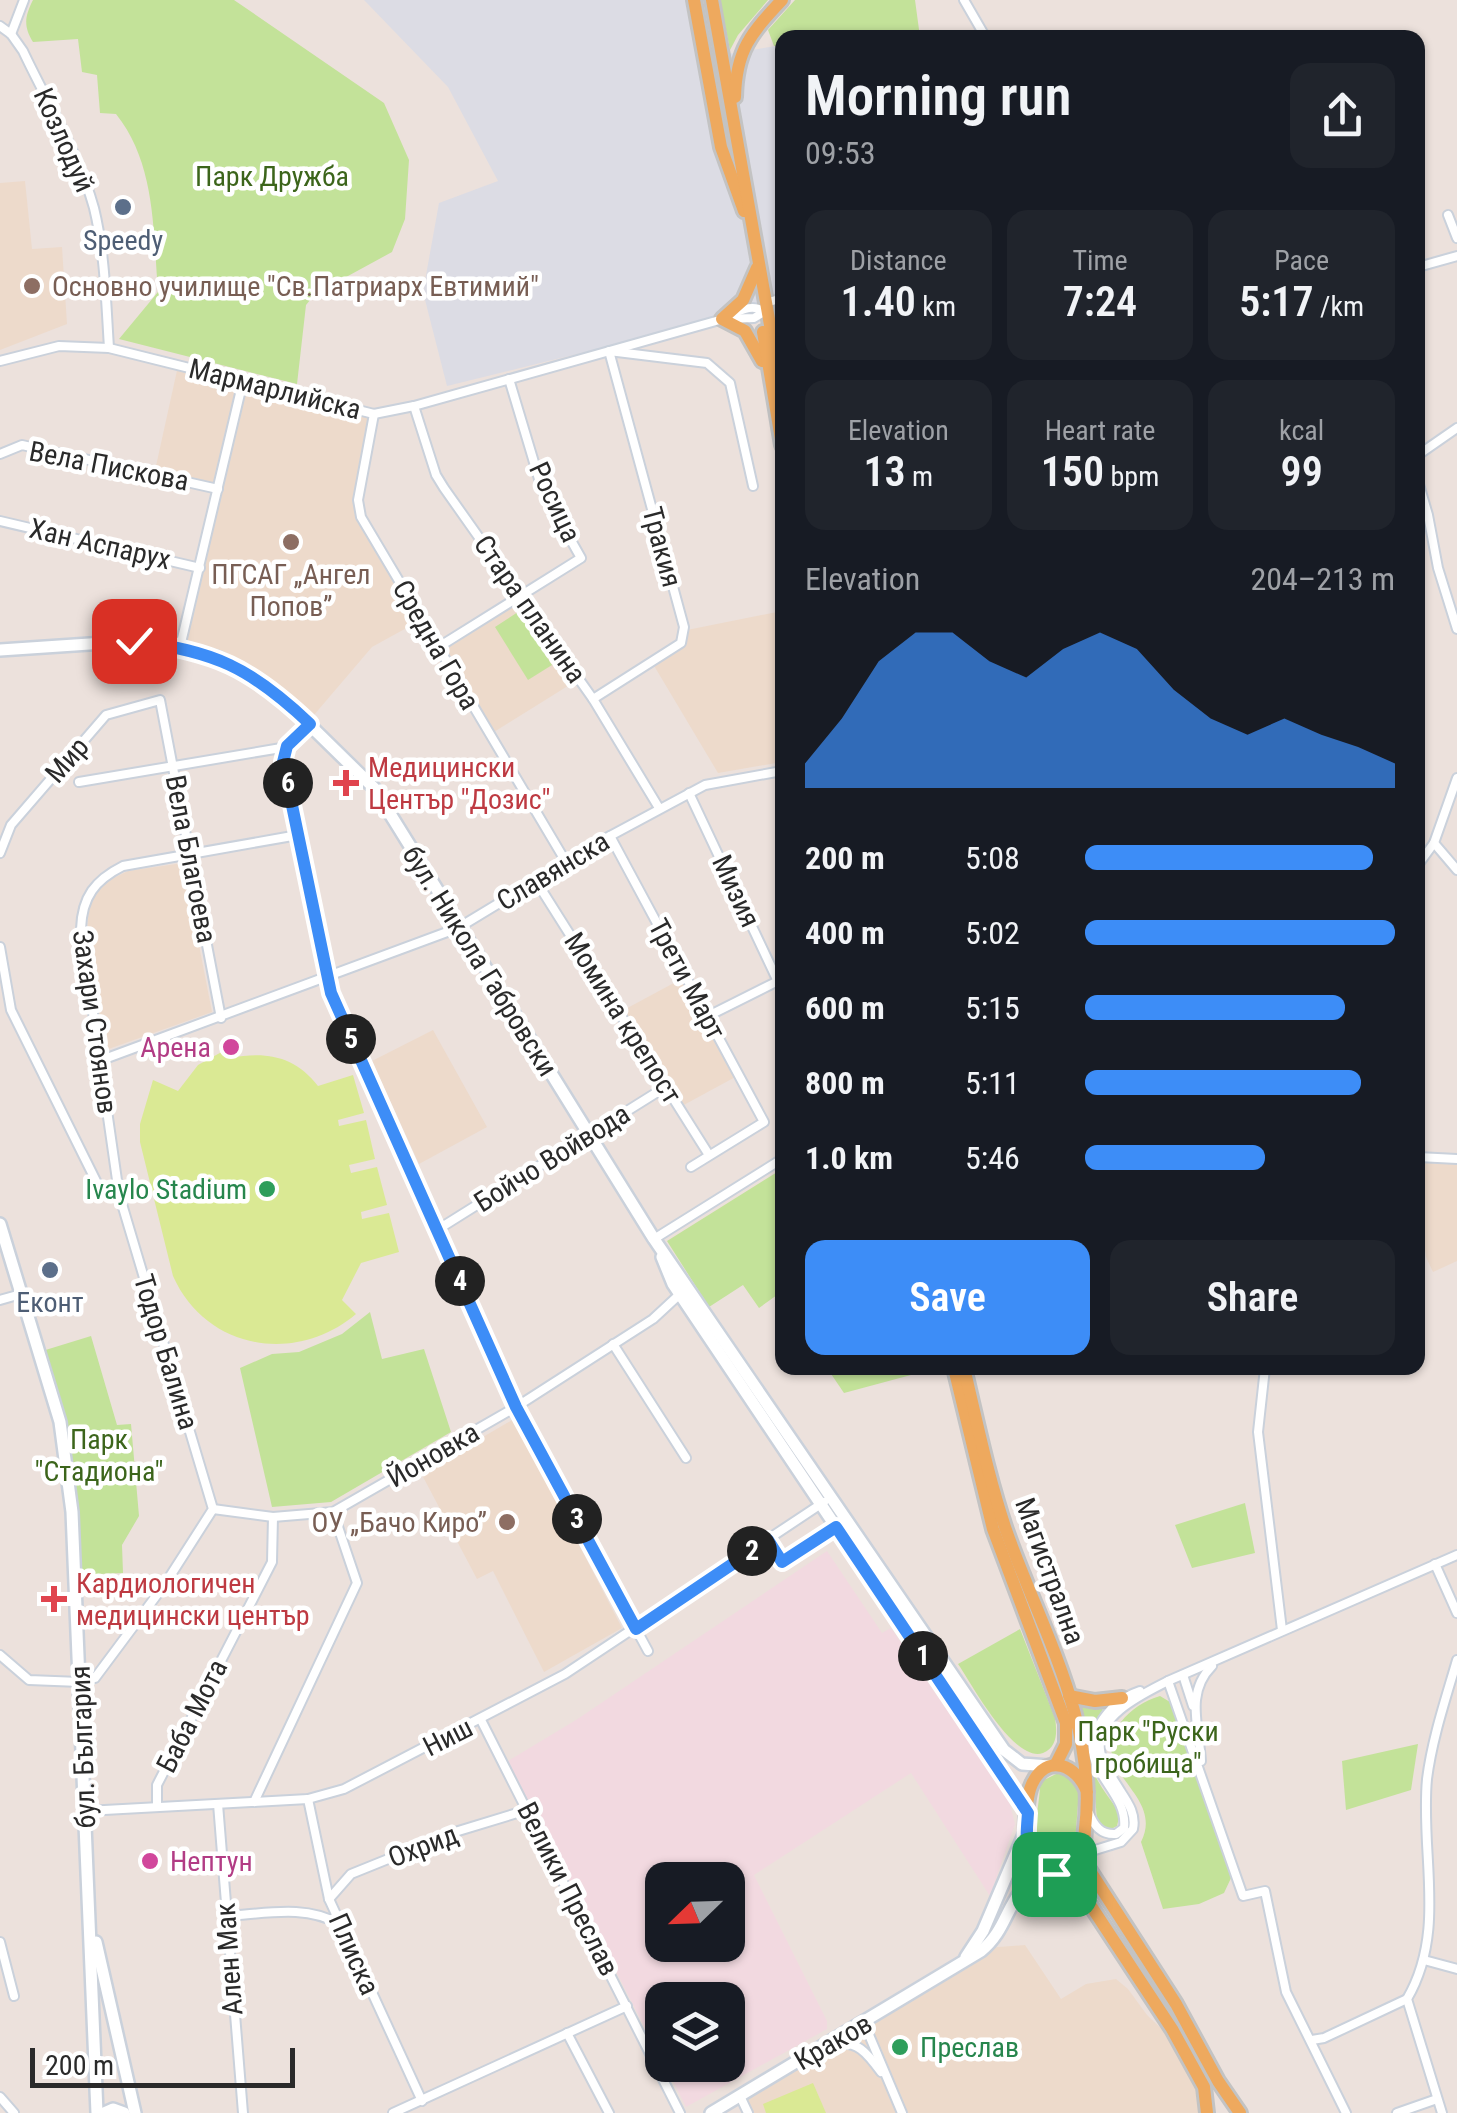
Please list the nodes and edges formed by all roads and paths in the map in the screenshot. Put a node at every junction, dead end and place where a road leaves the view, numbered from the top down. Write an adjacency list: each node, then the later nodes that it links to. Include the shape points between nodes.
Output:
1 (24, 0): 8 (street)
2 (694, 0): 11 (main road, via 720,146)
3 (712, 0): 9 (main road)
4 (782, 0): 9 (main road, via 744,46)
5 (964, 0): 7 (street)
6 (0, 26): 8 (street)
7 (981, 30)
8 (11, 34): 19 (street, Козлодуй, via 94,210)
9 (734, 130): 11 (main road)
10 (1448, 215): 12 (street)
11 (752, 231): 14 (main road)
12 (1457, 238)
13 (1457, 256): 15 (street)
14 (757, 261): 17 (main road); 18 (main road, via 744,300)
15 (1425, 265)
16 (775, 303): 17 (street, Мармарлийска)
17 (765, 311): 18 (street, Мармарлийска); 21 (main road); 25 (main road)
18 (722, 319): 20 (street, Мармарлийска); 25 (main road, via 748,334)
19 (109, 348): 22 (street, Мармарлийска, via 59,346); 24 (street, Мармарлийска)
20 (608, 351): 23 (street, Мармарлийска); 32 (street, via 707,363 730,383); 43 (street, Тракия, via 684,627 681,644)
21 (775, 359)
22 (0, 361)
23 (509, 380): 26 (street, Мармарлийска); 37 (street, Росица, via 542,489 581,558)
24 (243, 381): 28 (street, Мармарлийска); 33 (street)
25 (770, 382): 27 (main road)
26 (414, 406): 28 (street, Мармарлийска); 37 (street, Стара планина, via 436,475)
27 (775, 408)
28 (374, 414): 41 (street, Средна Гора, via 358,500 362,518)
29 (1457, 428): 30 (street)
30 (1425, 450)
31 (0, 454): 33 (street, Вела Пискова, via 22,445)
32 (753, 486)
33 (218, 489): 36 (street)
34 (1425, 504): 38 (street)
35 (0, 521): 36 (street, Хан Аспарух)
36 (200, 568): 40 (street)
37 (522, 595): 41 (street); 43 (street, Стара планина)
38 (1456, 614): 39 (street)
39 (1457, 629)
40 (180, 647): 42 (street, бул. Никола Габровски, via 134,641); 45 (street, бул. Никола Габровски, via 248,673)
41 (437, 648): 59 (street, Средна Гора)
42 (0, 650)
43 (593, 699): 52 (street, Стара планина)
44 (160, 700): 47 (street, Вела Благоева); 56 (street, Мир, via 106,715 11,824)
45 (310, 724): 46 (street); 62 (street, бул. Никола Габровски, via 374,788)
46 (287, 746): 47 (street); 53 (street, via 283,762)
47 (173, 766): 50 (street); 57 (street, Вела Благоева)
48 (775, 771): 51 (street, Славянска)
49 (1457, 778): 55 (street)
50 (79, 782)
51 (688, 793): 52 (street, Славянска); 64 (street, Мизия)
52 (659, 808): 54 (street, Славянска)
53 (298, 835): 57 (street, Захари Стоянов); 65 (street)
54 (610, 836): 59 (street, Славянска); 69 (street, Трети Март)
55 (1434, 843): 58 (street); 60 (street)
56 (0, 853)
57 (189, 853): 70 (street, Вела Благоева); 71 (street, Захари Стоянов, via 123,866 86,897 81,929)
58 (1425, 855)
59 (566, 862): 61 (street, Славянска)
60 (1457, 870)
61 (536, 881): 62 (street, Славянска); 72 (street, Момина крепост)
62 (458, 928): 65 (street, Славянска); 73 (street, бул. Никола Габровски)
63 (0, 947): 67 (street, Тодор Балина)
64 (775, 976)
65 (326, 979): 70 (street, Славянска); 81 (street)
66 (775, 988): 69 (street)
67 (12, 1010): 68 (street); 79 (street, Тодор Балина, via 97,1183)
68 (0, 1013)
69 (706, 1016): 74 (street, Трети Март, via 764,1122)
70 (221, 1018): 71 (street, Славянска)
71 (99, 1061): 79 (street, Захари Стоянов)
72 (667, 1086): 73 (street, Бойчо Войвода); 74 (street, Момина крепост)
73 (588, 1134): 81 (street, Бойчо Войвода); 82 (street, бул. Никола Габровски)
74 (708, 1156): 78 (street)
75 (1425, 1157): 76 (street)
76 (1457, 1159)
77 (775, 1163): 82 (street)
78 (691, 1167)
79 (119, 1194): 93 (street, Тодор Балина)
80 (0, 1224): 83 (street, бул. България)
81 (437, 1230): 90 (street)
82 (654, 1239): 84 (street, бул. Никола Габровски); 92 (street, бул. Никола Габровски)
83 (21, 1294): 85 (street); 108 (street, бул. България, via 60,1422 72,1512)
84 (680, 1294): 86 (street, Йоновка); 92 (street, бул. Никола Габровски)
85 (0, 1300)
86 (613, 1344): 90 (street, Йоновка); 91 (street)
87 (956, 1375): 114 (main road, Магистрална, via 993,1529 1066,1723 1066,1744)
88 (966, 1375): 110 (main road, Магистрална, via 1006,1529)
89 (1264, 1375): 102 (street, via 1258,1432)
90 (516, 1407): 94 (street, Йоновка); 101 (street)
91 (686, 1458)
92 (826, 1500): 96 (street, бул. Никола Габровски); 97 (street, Ниш)
93 (213, 1509): 95 (street, Йоновка); 108 (street, via 109,1661 95,1678)
94 (333, 1512): 95 (street, Йоновка); 118 (street, via 357,1583)
95 (272, 1517): 120 (street, Баба Мота, via 272,1562 157,1785)
96 (842, 1523): 97 (street, via 782,1562); 114 (street, бул. Никола Габровски, via 1004,1750 1022,1764); 124 (street, бул. Никола Габровски)
97 (768, 1540): 101 (street, Ниш)
98 (1457, 1555): 99 (street)
99 (1435, 1564): 100 (street); 102 (street)
100 (1457, 1613)
101 (636, 1629): 103 (street); 113 (street, Ниш)
102 (1282, 1630): 105 (street)
103 (648, 1651)
104 (0, 1655): 108 (street, via 29,1680)
105 (1218, 1660): 107 (street); 112 (street, via 1199,1680)
106 (1457, 1660): 133 (street, via 1428,1779 1430,1938)
107 (1183, 1675): 109 (street); 112 (street)
108 (80, 1682): 123 (street, бул. България)
109 (1168, 1682): 111 (street); 115 (street); 126 (street, via 1130,1702 1104,1731 1100,1754 1134,1822 1121,1842)
110 (1069, 1696): 111 (main road); 116 (main road, Магистрална)
111 (1122, 1698): 122 (street, via 1092,1743 1124,1828 1104,1833)
112 (1195, 1710): 115 (street)
113 (481, 1720): 117 (street, Ниш, via 344,1789); 121 (street, Велики Преслав)
114 (1052, 1765): 116 (main road, via 1074,1770); 124 (main road, Магистрална, via 1031,1787)
115 (1202, 1771): 141 (street, via 1242,1896 1265,1891 1286,1992)
116 (1086, 1792): 122 (main road, Магистрална)
117 (308, 1799): 118 (street, Ниш); 128 (street, Плиска)
118 (254, 1802): 119 (street, Ниш)
119 (218, 1804): 120 (street, Ниш); 129 (street, Ален Мак)
120 (158, 1807): 123 (street, Ниш)
121 (527, 1810): 128 (street, Охрид, via 351,1874); 138 (street, Велики Преслав)
122 (1088, 1810): 126 (main road, Магистрална)
123 (86, 1811): 130 (street, бул. България)
124 (1028, 1813): 125 (main road, Магистрална)
125 (1026, 1830): 127 (main road, via 1031,1862); 134 (street, Краков, via 980,1939)
126 (1082, 1856): 127 (main road, via 1069,1870); 160 (main road)
127 (1050, 1873): 134 (street, Краков, via 1016,1893 986,1948); 159 (main road, via 1091,1906 1172,2029 1204,2087)
128 (329, 1899): 131 (street, Плиска)
129 (226, 1916): 131 (street, via 301,1911); 152 (street, Ален Мак)
130 (90, 1920): 149 (street, бул. България); 151 (street, бул. България)
131 (340, 1924): 147 (street, Плиска)
132 (0, 1942): 136 (street)
133 (1424, 1960): 135 (street); 137 (street)
134 (955, 1968): 139 (street, Краков)
135 (1457, 1969)
136 (14, 1996)
137 (1407, 1999): 141 (street); 146 (street)
138 (627, 2006): 140 (street); 155 (street, Велики Преслав)
139 (864, 2023): 142 (street, Краков); 143 (street)
140 (567, 2034): 147 (street); 154 (street)
141 (1312, 2040): 161 (street)
142 (824, 2047): 143 (street, via 851,2043); 144 (street, Краков)
143 (889, 2083): 158 (street)
144 (740, 2096): 156 (street, Краков); 157 (street)
145 (0, 2097): 148 (street)
146 (1438, 2099): 162 (street); 163 (street)
147 (422, 2101): 153 (street)
148 (14, 2113)
149 (101, 2113): 150 (street)
150 (124, 2113)
151 (135, 2113)
152 (243, 2113)
153 (392, 2113)
154 (610, 2113)
155 (680, 2113)
156 (710, 2113)
157 (748, 2113)
158 (902, 2113)
159 (1207, 2113)
160 (1240, 2113)
161 (1346, 2113)
162 (1397, 2113)
163 (1442, 2113)

